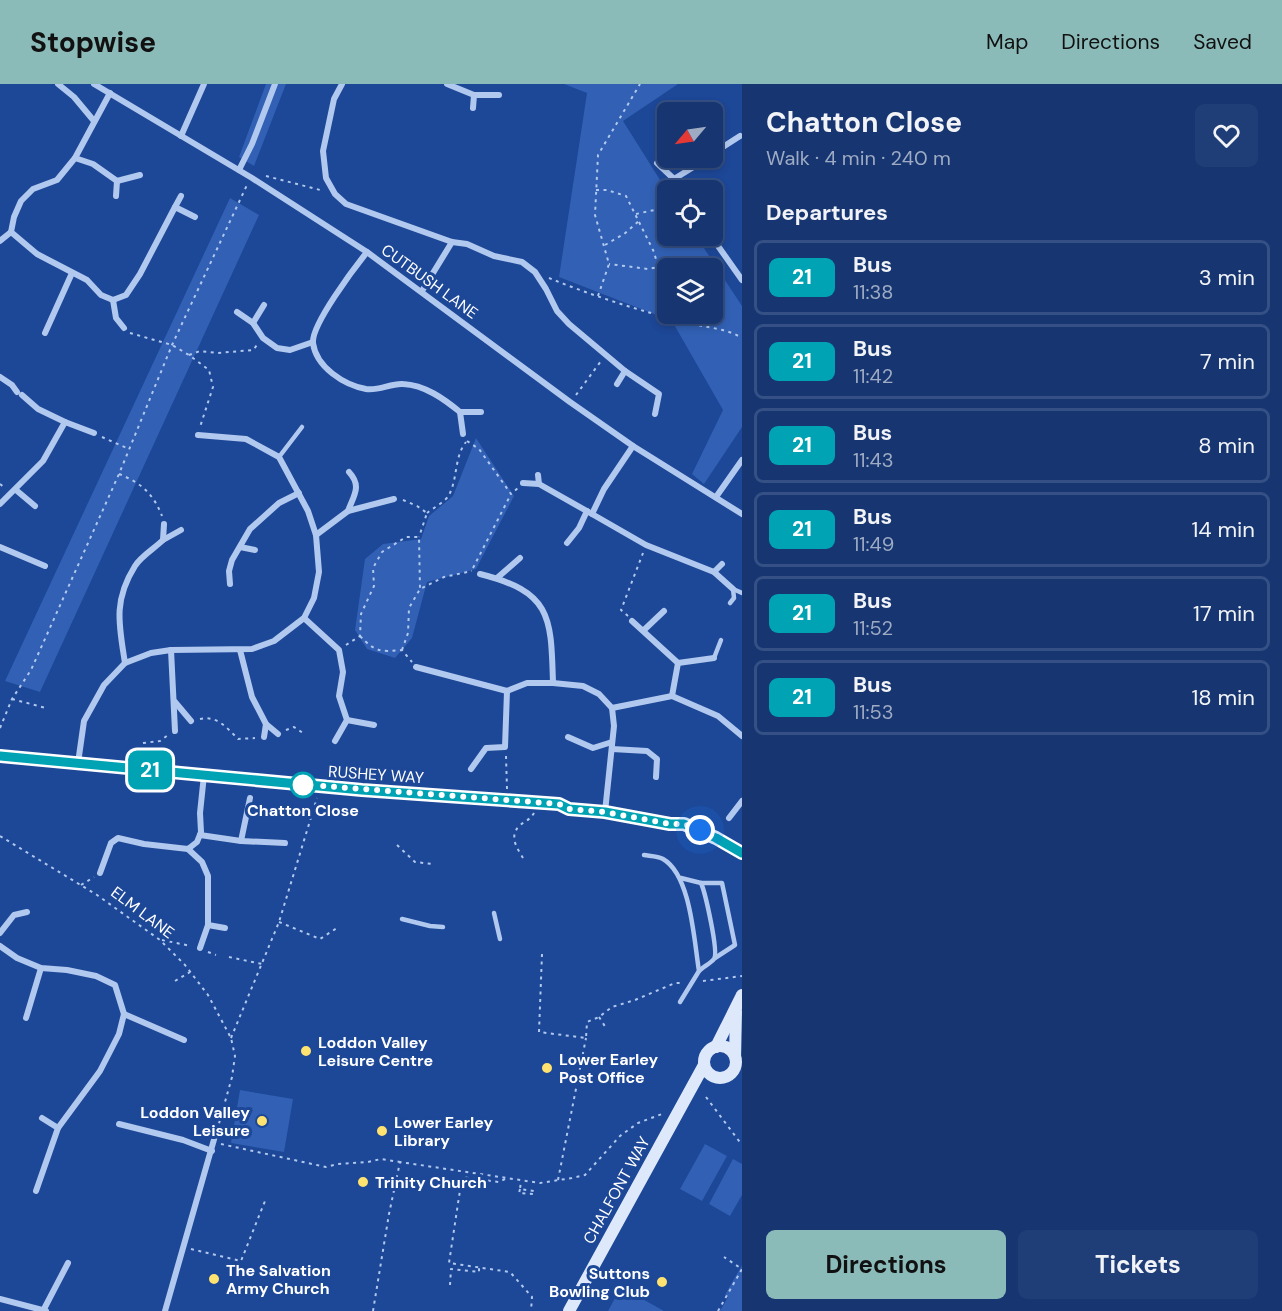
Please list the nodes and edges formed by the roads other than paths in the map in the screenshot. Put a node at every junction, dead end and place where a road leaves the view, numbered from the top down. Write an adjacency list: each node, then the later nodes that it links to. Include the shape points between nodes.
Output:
1 (58, 84): 11 (street)
2 (94, 84): 7 (street, CUTBUSH LANE)
3 (204, 84): 12 (street)
4 (274, 84): 18 (street)
5 (342, 84): 28 (street, via 334,99 323,151 326,178 335,194 346,204)
6 (447, 84): 8 (street)
7 (110, 93): 11 (street); 12 (street, CUTBUSH LANE)
8 (474, 95): 9 (street); 10 (street)
9 (499, 95)
10 (473, 108)
11 (94, 121): 15 (street)
12 (181, 136): 18 (street, CUTBUSH LANE)
13 (740, 136): 14 (street)
14 (723, 147)
15 (75, 158): 21 (street, via 93,164); 26 (street, via 57,180 33,189 21,201)
16 (663, 168): 20 (street)
17 (692, 168): 20 (street)
18 (238, 170): 30 (street, CUTBUSH LANE)
19 (141, 175): 21 (street)
20 (675, 179)
21 (117, 181): 22 (street)
22 (116, 196)
23 (181, 196): 24 (street)
24 (176, 207): 25 (street); 34 (street, via 141,274 126,295)
25 (195, 217)
26 (11, 232): 27 (street); 31 (street, via 37,254)
27 (0, 241)
28 (452, 242): 33 (street); 41 (street, via 522,262 535,272 569,324)
29 (718, 246): 32 (street)
30 (367, 252): 33 (street, CUTBUSH LANE); 40 (street, via 336,293)
31 (72, 273): 34 (street); 39 (street)
32 (742, 280)
33 (422, 291): 52 (street, CUTBUSH LANE)
34 (113, 300): 38 (street, via 116,318)
35 (264, 305): 37 (street)
36 (237, 312): 37 (street)
37 (253, 323): 40 (street, via 262,338 277,348 290,350)
38 (124, 328)
39 (45, 333)
40 (313, 342): 44 (street, via 321,363 347,382 368,389 402,384 418,387 439,396)
41 (625, 371): 43 (street); 46 (street, via 659,394)
42 (0, 377): 47 (street, via 38,409)
43 (617, 384)
44 (460, 412): 45 (street); 50 (street)
45 (481, 412)
46 (655, 414)
47 (65, 422): 49 (street); 59 (street, via 43,461)
48 (302, 427): 53 (lane)
49 (94, 433)
50 (463, 434)
51 (198, 435): 53 (street, via 246,439)
52 (633, 446): 61 (street, CUTBUSH LANE); 66 (street)
53 (279, 457): 60 (street)
54 (742, 460): 61 (street)
55 (349, 472): 65 (street, via 357,489)
56 (538, 475): 58 (street)
57 (523, 483): 58 (street)
58 (539, 484): 66 (street)
59 (16, 490): 63 (street); 64 (street)
60 (298, 493): 70 (street); 74 (street, via 279,503 250,529)
61 (716, 498): 67 (street, CUTBUSH LANE)
62 (394, 499): 65 (street)
63 (0, 504)
64 (35, 506)
65 (348, 512): 70 (street)
66 (589, 512): 72 (street); 79 (street, via 646,545)
67 (742, 514)
68 (164, 524): 71 (street)
69 (181, 530): 71 (street)
70 (316, 535): 87 (street, via 319,572 314,598)
71 (164, 540): 94 (street, via 136,564 121,596 118,620)
72 (567, 543)
73 (0, 547): 78 (street)
74 (240, 547): 75 (street); 82 (street, via 229,571)
75 (255, 550)
76 (520, 558): 81 (street)
77 (722, 564): 79 (street)
78 (45, 566)
79 (714, 572): 83 (street)
80 (480, 574): 81 (street)
81 (497, 578): 97 (street, via 534,596 547,617)
82 (230, 584)
83 (734, 589): 84 (lane); 85 (lane)
84 (742, 593)
85 (730, 603)
86 (664, 611): 89 (street)
87 (304, 618): 92 (street, via 274,641); 102 (street, via 339,650 343,672 339,696)
88 (632, 621): 89 (street)
89 (644, 630): 95 (street)
90 (721, 640): 93 (lane)
91 (171, 650): 92 (street); 94 (street); 100 (street)
92 (240, 650): 104 (street, via 252,697)
93 (714, 658): 95 (street)
94 (125, 663): 114 (street, via 104,685 84,721)
95 (678, 663): 99 (street)
96 (417, 667): 98 (street)
97 (553, 684): 98 (street, via 527,683); 101 (street, via 583,686 599,694)
98 (507, 692): 115 (street, via 505,747 486,748)
99 (672, 696): 101 (street); 108 (street, via 718,716)
100 (175, 702): 103 (street); 106 (street)
101 (612, 708): 112 (street)
102 (347, 720): 105 (street); 111 (street)
103 (191, 721)
104 (266, 724): 107 (street); 109 (street)
105 (374, 725)
106 (175, 731)
107 (278, 734)
108 (742, 736)
109 (264, 737)
110 (568, 737): 112 (street, via 592,748)
111 (335, 741)
112 (612, 746): 117 (street, via 647,751 657,759); 120 (street)
113 (0, 756): 114 (street, RUSHEY WAY)
114 (78, 764): 116 (street, RUSHEY WAY)
115 (471, 769)
116 (204, 775): 120 (street, RUSHEY WAY, via 559,804 569,809); 122 (street)
117 (656, 777)
118 (250, 798): 123 (street)
119 (742, 801): 121 (street)
120 (605, 812): 126 (street, RUSHEY WAY, via 684,824)
121 (729, 818)
122 (200, 835): 123 (street); 125 (street)
123 (241, 841): 124 (street)
124 (285, 843)
125 (188, 849): 128 (street, via 118,838 111,843); 134 (street, via 202,862 208,876)
126 (742, 853)
127 (644, 855): 129 (lane, via 662,859)
128 (100, 873)
129 (681, 878): 130 (lane); 143 (lane)
130 (701, 883): 141 (lane, via 717,950); 141 (lane, via 722,883 735,945)
131 (27, 912): 137 (street, via 14,915)
132 (494, 913): 138 (lane)
133 (402, 919): 135 (lane)
134 (208, 925): 136 (street); 140 (street)
135 (443, 927)
136 (225, 928)
137 (0, 933)
138 (500, 939)
139 (0, 946): 142 (street)
140 (200, 948)
141 (714, 958): 143 (lane)
142 (41, 968): 147 (street, via 96,976 115,985); 148 (street)
143 (699, 971): 145 (lane)
144 (742, 995): 146 (street)
145 (680, 1002)
146 (736, 1010): 150 (street); 151 (street)
147 (124, 1014): 149 (street); 157 (street, via 119,1034 100,1071)
148 (26, 1018)
149 (184, 1040)
150 (716, 1047): 151 (street, via 725,1047); 152 (street, via 708,1052)
151 (735, 1056): 153 (street, via 732,1073)
152 (704, 1065): 153 (street); 154 (street, CHALFONT WAY)
153 (716, 1078): 154 (street, CHALFONT WAY)
154 (687, 1099): 162 (street, CHALFONT WAY)
155 (42, 1118): 157 (street)
156 (119, 1124): 159 (street)
157 (58, 1128): 160 (street)
158 (214, 1139): 159 (street)
159 (212, 1151): 165 (street)
160 (36, 1191)
161 (68, 1263): 164 (street)
162 (575, 1298): 166 (street, CHALFONT WAY); 167 (street, CHALFONT WAY)
163 (0, 1299): 164 (street)
164 (45, 1310)
165 (165, 1311)
166 (561, 1311)
167 (569, 1311)

